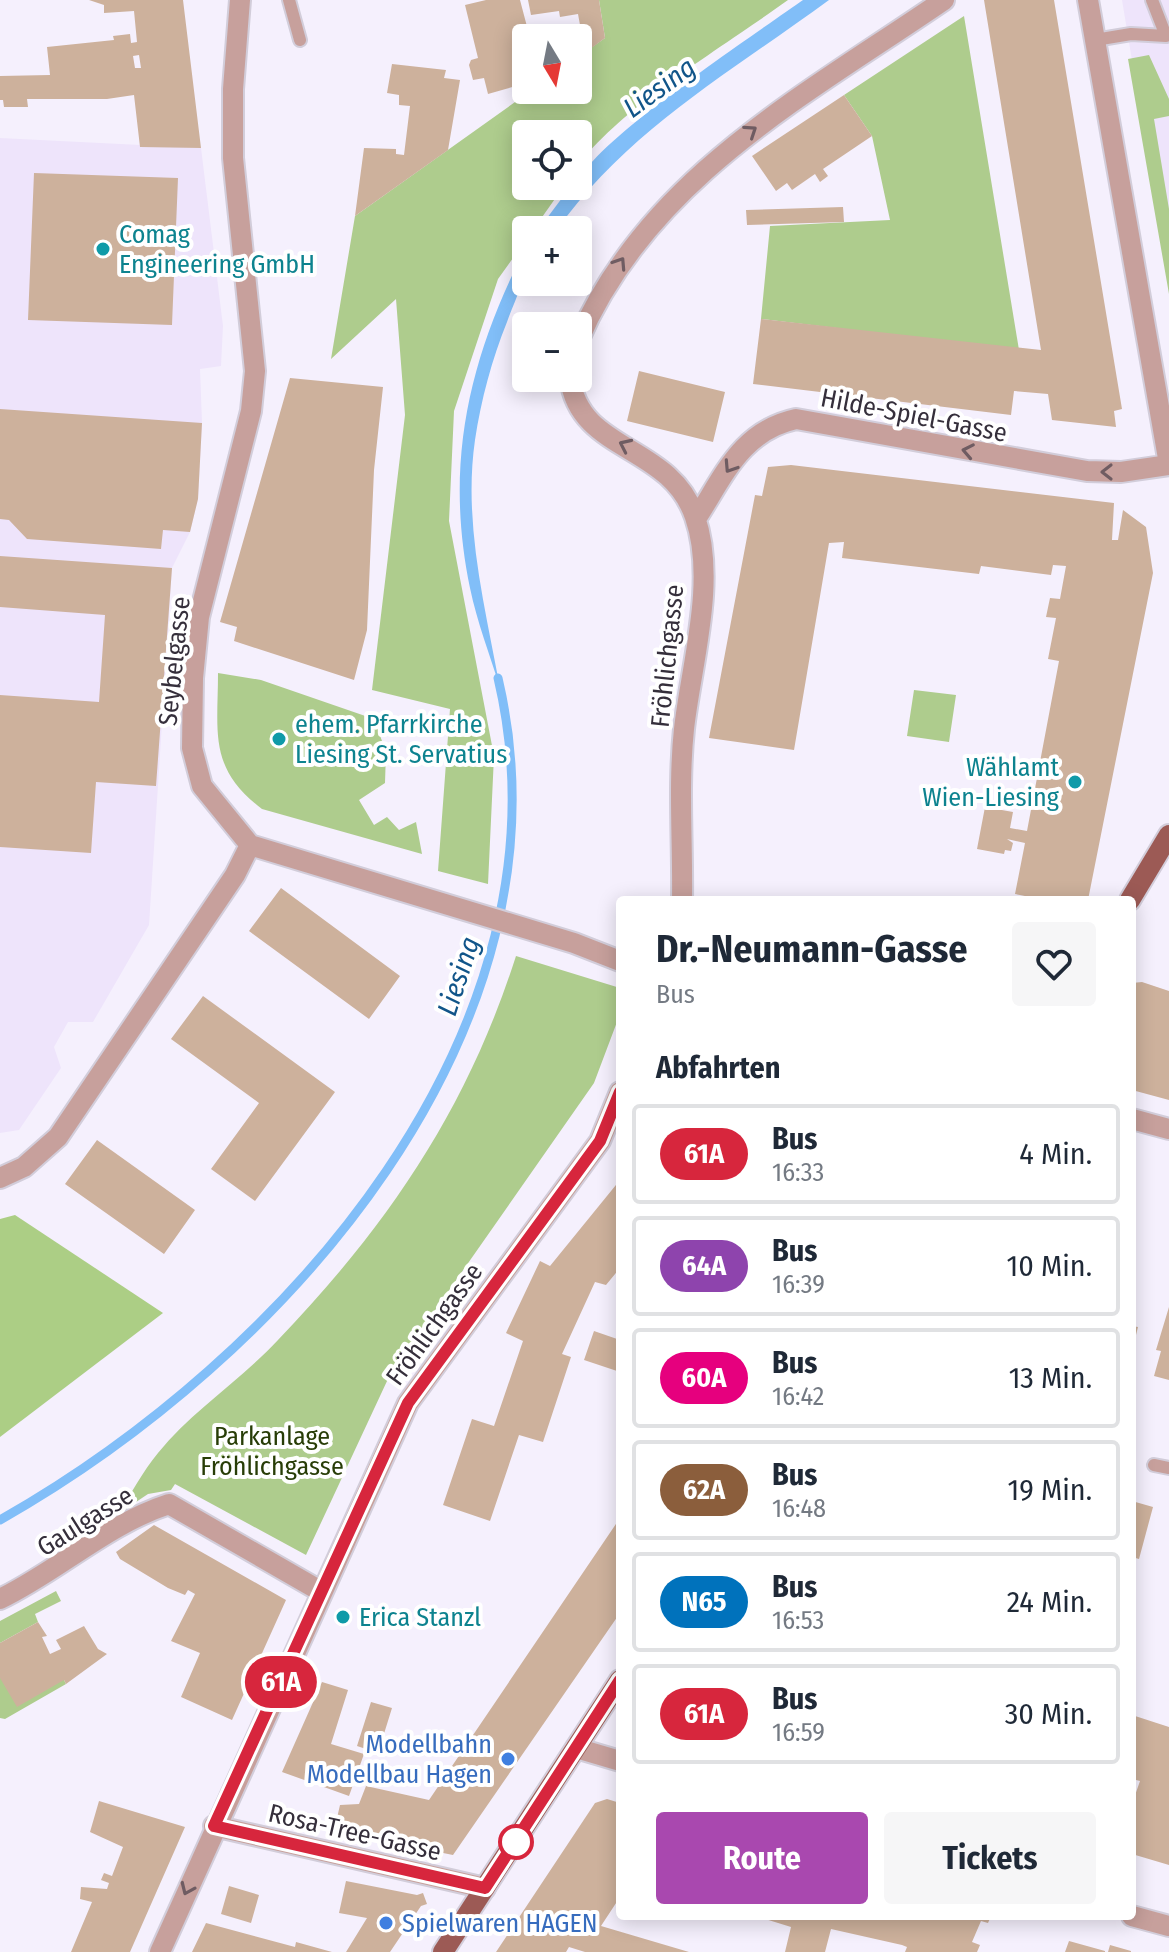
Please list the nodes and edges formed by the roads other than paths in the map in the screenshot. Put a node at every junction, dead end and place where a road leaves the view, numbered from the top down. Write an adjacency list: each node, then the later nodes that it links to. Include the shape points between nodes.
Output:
1 (240, 0): 14 (street, Seybelgasse, via 233,158 255,371 251,411 199,617 192,748 202,786)
2 (289, 0): 6 (lane)
3 (944, 0): 9 (street, one-way to 3, via 626,253 730,146)
4 (1088, 0): 7 (street)
5 (1152, 0): 8 (lane)
6 (300, 40)
7 (1095, 40): 8 (lane, via 1131,34); 11 (street)
8 (1167, 41)
9 (591, 312)
10 (573, 392): 12 (street, Fröhlichgasse, one-way to 10, via 666,472 587,420)
11 (1169, 464): 12 (street, Hilde-Spiel-Gasse, one-way to 12, via 1087,471 796,419 760,432 745,445)
12 (696, 519): 15 (street, Fröhlichgasse, via 702,571 699,650 684,730)
13 (1169, 835): 16 (main road)
14 (250, 845): 17 (street); 21 (street, via 58,1137 24,1167)
15 (682, 896)
16 (1132, 896)
17 (616, 960)
18 (616, 1102): 24 (street, Fröhlichgasse, via 600,1141 408,1403)
19 (1136, 1120): 20 (street)
20 (1169, 1129)
21 (0, 1178)
22 (1154, 1465): 23 (lane)
23 (1169, 1468)
24 (322, 1592): 25 (street, Gaulgasse, via 169,1504 136,1515 38,1581); 29 (street, Fröhlichgasse)
25 (0, 1599)
26 (616, 1686): 27 (main road)
27 (576, 1748): 28 (street); 30 (main road)
28 (616, 1760)
29 (214, 1826): 30 (street, Rosa-Tree-Gasse); 33 (street, Fröhlichgasse, one-way to 33)
30 (485, 1888): 34 (main road)
31 (1136, 1917): 32 (street)
32 (1169, 1926)
33 (160, 1952)
34 (443, 1952)

